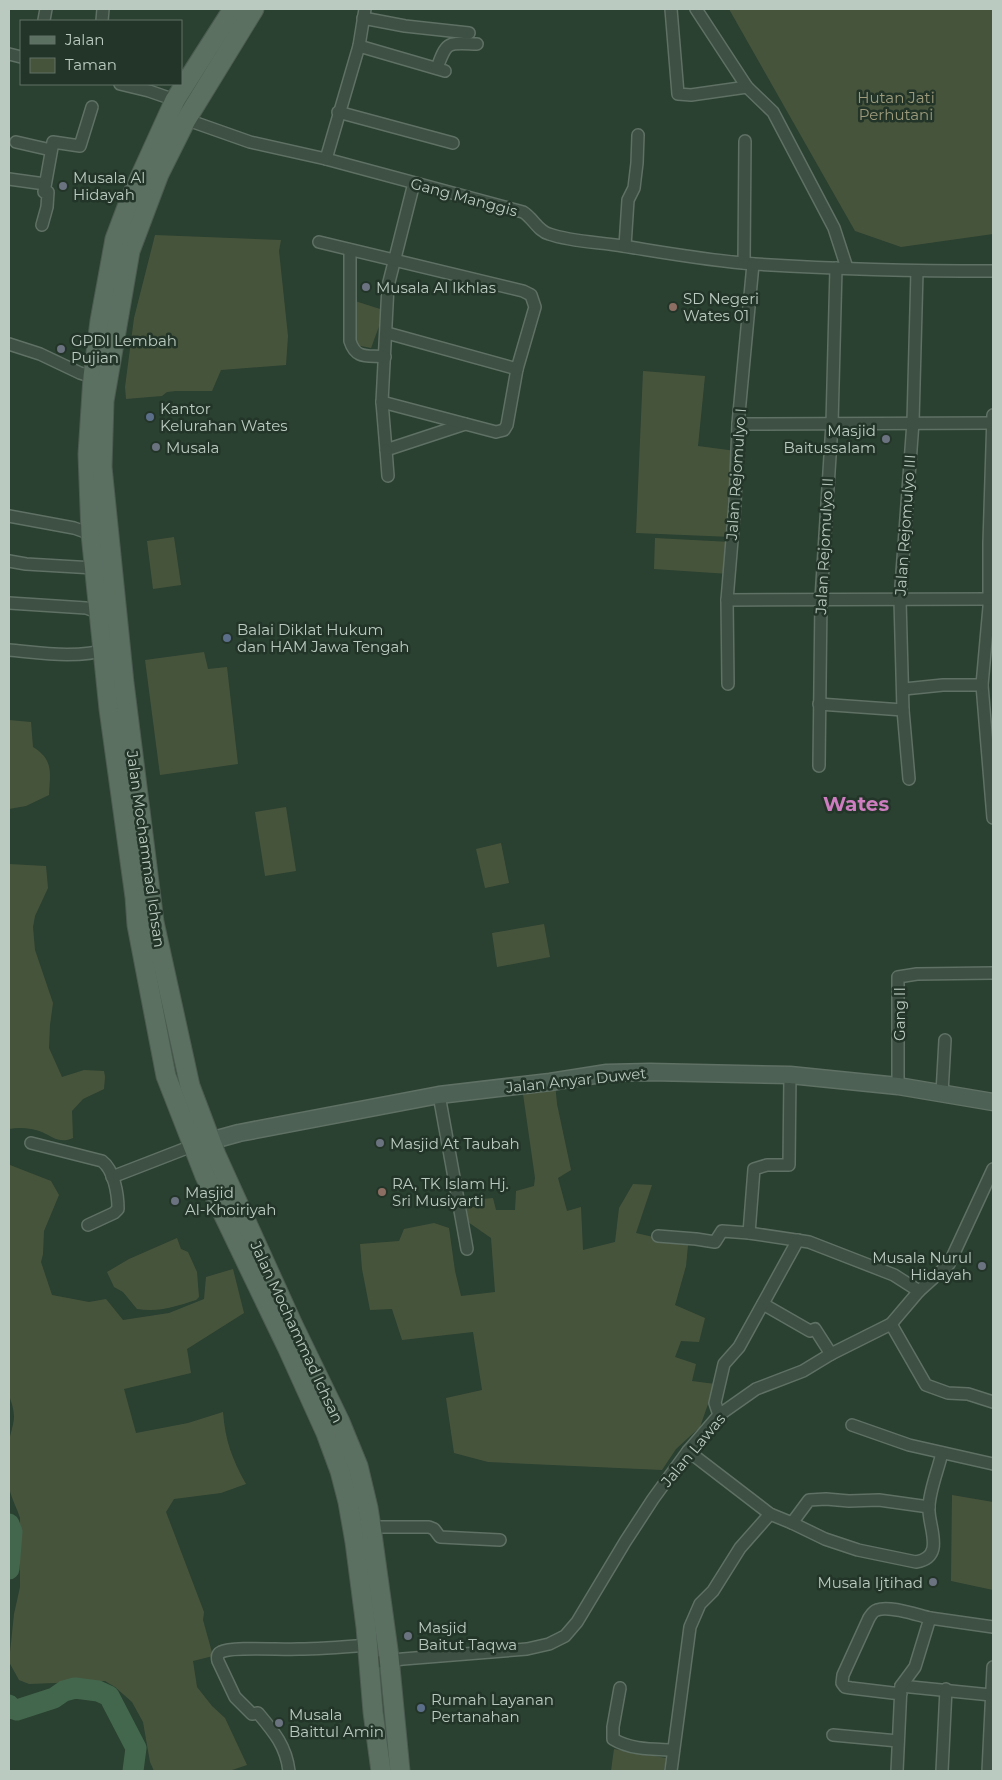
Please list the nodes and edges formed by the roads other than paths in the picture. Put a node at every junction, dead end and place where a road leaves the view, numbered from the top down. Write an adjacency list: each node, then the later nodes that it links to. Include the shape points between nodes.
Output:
1 (233, 9): 12 (main road, Jalan Mochammad Ichsan)
2 (254, 9): 12 (main road, Jalan Mochammad Ichsan)
3 (671, 9): 10 (street, via 678,94)
4 (696, 9): 10 (street, Jalan Rejomulyo II)
5 (364, 13): 6 (street, via 405,26); 8 (street)
6 (469, 33)
7 (477, 44): 8 (street, via 454,43 447,46 442,52 441,70)
8 (359, 46): 13 (street)
9 (124, 85): 12 (street, Gang Manggis, via 149,91)
10 (747, 87): 29 (street, Jalan Rejomulyo II, via 773,112 834,228)
11 (92, 108): 18 (street, via 80,146 55,141)
12 (181, 110): 19 (street, Gang Manggis, via 250,142); 32 (main road, Jalan Mochammad Ichsan, via 130,199 115,239)
13 (338, 112): 17 (street); 19 (street)
14 (638, 135): 25 (street, via 639,150 634,188 628,200)
15 (16, 142): 18 (street)
16 (745, 142): 28 (street, Jalan Rejomulyo I)
17 (453, 143)
18 (51, 150): 22 (street)
19 (326, 159): 21 (street, Gang Manggis)
20 (9, 179): 22 (street)
21 (414, 183): 25 (street, Gang Manggis, via 524,212 548,234); 27 (street)
22 (45, 184): 23 (street, via 47,206)
23 (42, 224)
24 (319, 242): 26 (street)
25 (625, 246): 28 (street, Gang Manggis)
26 (350, 250): 27 (street); 35 (street, via 350,341 357,354)
27 (394, 260): 33 (street, via 388,286); 36 (street, via 531,295 535,307)
28 (749, 263): 29 (street, Gang Manggis); 42 (street, Jalan Rejomulyo I)
29 (842, 268): 30 (street, Gang Manggis); 43 (street, Jalan Rejomulyo II)
30 (917, 270): 31 (street, Gang Manggis); 40 (street, Jalan Rejomulyo III)
31 (993, 270)
32 (108, 322): 37 (main road, Jalan Mochammad Ichsan); 59 (main road, Jalan Mochammad Ichsan, via 102,468)
33 (387, 333): 35 (street); 36 (street)
34 (9, 344): 37 (street)
35 (385, 357): 38 (street)
36 (517, 368): 41 (street, via 508,426 496,432)
37 (93, 377): 48 (main road, Jalan Mochammad Ichsan, via 88,454)
38 (382, 402): 41 (street); 44 (street)
39 (993, 420): 40 (street); 46 (street)
40 (913, 422): 43 (street); 55 (street, Jalan Rejomulyo III)
41 (466, 424): 44 (street)
42 (738, 424): 43 (street); 54 (street, Jalan Rejomulyo I)
43 (832, 424): 53 (street, Jalan Rejomulyo II)
44 (386, 450): 45 (street)
45 (388, 476)
46 (992, 495): 49 (street)
47 (9, 516): 48 (street)
48 (91, 534): 51 (main road, Jalan Mochammad Ichsan)
49 (991, 543): 52 (street)
50 (9, 561): 51 (street)
51 (94, 568): 58 (main road, Jalan Mochammad Ichsan)
52 (991, 576): 57 (street)
53 (821, 599): 54 (street); 55 (street); 64 (street, Jalan Rejomulyo II)
54 (727, 600): 61 (street, Jalan Rejomulyo I)
55 (900, 600): 57 (street); 63 (street, Jalan Rejomulyo III)
56 (9, 603): 58 (street, via 86,608)
57 (990, 605): 62 (street)
58 (100, 614): 59 (main road, Jalan Mochammad Ichsan)
59 (112, 648): 60 (street, via 83,655); 76 (main road, Jalan Mochammad Ichsan, via 154,922 190,1086); 78 (main road, Jalan Mochammad Ichsan, via 109,709 137,925 166,1076)
60 (9, 650)
61 (728, 684)
62 (982, 685): 63 (street); 68 (street)
63 (904, 689): 65 (street, Jalan Rejomulyo III)
64 (819, 704): 65 (street); 66 (street, Jalan Rejomulyo II)
65 (903, 710): 67 (street, Jalan Rejomulyo III)
66 (819, 766)
67 (910, 779)
68 (993, 818)
69 (993, 973): 72 (street, Gang II, via 898,977)
70 (945, 1040): 73 (street)
71 (790, 1075): 72 (street, Jalan Anyar Duwet); 74 (street, Jalan Anyar Duwet, via 608,1073); 82 (street, via 789,1165 754,1169)
72 (898, 1086): 73 (street, Jalan Anyar Duwet)
73 (942, 1093): 75 (street, Jalan Anyar Duwet)
74 (439, 1095): 76 (street, Jalan Anyar Duwet); 85 (street)
75 (993, 1102)
76 (211, 1141): 78 (street, Jalan Anyar Duwet); 99 (main road, Jalan Mochammad Ichsan, via 340,1422 358,1466)
77 (32, 1143): 80 (street, via 102,1160)
78 (192, 1146): 80 (street); 103 (main road, Jalan Mochammad Ichsan, via 332,1448 348,1502 355,1542)
79 (993, 1169): 86 (street, Jalan Lawas, via 949,1264)
80 (112, 1177): 81 (street, via 118,1209)
81 (88, 1225)
82 (749, 1234): 83 (street, via 720,1232 715,1242); 84 (street)
83 (658, 1236)
84 (798, 1240): 86 (street, via 894,1274); 87 (street)
85 (467, 1249)
86 (919, 1291): 88 (street, Jalan Lawas)
87 (763, 1304): 89 (street, via 810,1331 815,1329); 91 (street, via 724,1364 715,1402)
88 (891, 1324): 89 (street, Jalan Lawas); 90 (street, via 926,1385 948,1394 968,1394)
89 (831, 1354): 91 (street, Jalan Lawas, via 803,1372 756,1389)
90 (993, 1402)
91 (719, 1415): 93 (street, Jalan Lawas)
92 (852, 1425): 94 (street)
93 (688, 1451): 97 (street); 104 (street, Jalan Lawas, via 653,1499 577,1622 565,1636 527,1649)
94 (942, 1453): 95 (street); 96 (street)
95 (993, 1464)
96 (929, 1507): 98 (street, via 879,1500 809,1500); 98 (street, via 934,1540 928,1557 916,1562 858,1550)
97 (770, 1514): 98 (street); 113 (street, via 740,1548 713,1591 700,1604 690,1626)
98 (792, 1523)
99 (371, 1527): 100 (street, via 429,1527 440,1537); 104 (main road, Jalan Mochammad Ichsan)
100 (500, 1540)
101 (930, 1618): 102 (street); 108 (street, via 915,1667); 108 (street, via 893,1610 873,1612 842,1675 845,1687)
102 (993, 1627)
103 (368, 1654): 104 (street, Jalan Lawas); 114 (street, Jalan Lawas, via 299,1649 246,1649 219,1653 218,1661 236,1697 252,1714 258,1713 274,1731 287,1757); 115 (main road, Jalan Mochammad Ichsan)
104 (389, 1660): 116 (main road, Jalan Mochammad Ichsan)
105 (993, 1670): 109 (street)
106 (620, 1688): 113 (street, via 612,1727 613,1740 632,1748)
107 (946, 1689): 108 (street); 109 (street); 119 (street)
108 (901, 1690): 112 (street)
109 (992, 1695): 110 (street)
110 (992, 1728): 120 (street)
111 (833, 1735): 112 (street)
112 (898, 1741): 118 (street)
113 (673, 1750): 117 (street)
114 (289, 1771)
115 (381, 1771)
116 (400, 1771)
117 (671, 1771)
118 (897, 1771)
119 (942, 1771)
120 (988, 1771)

